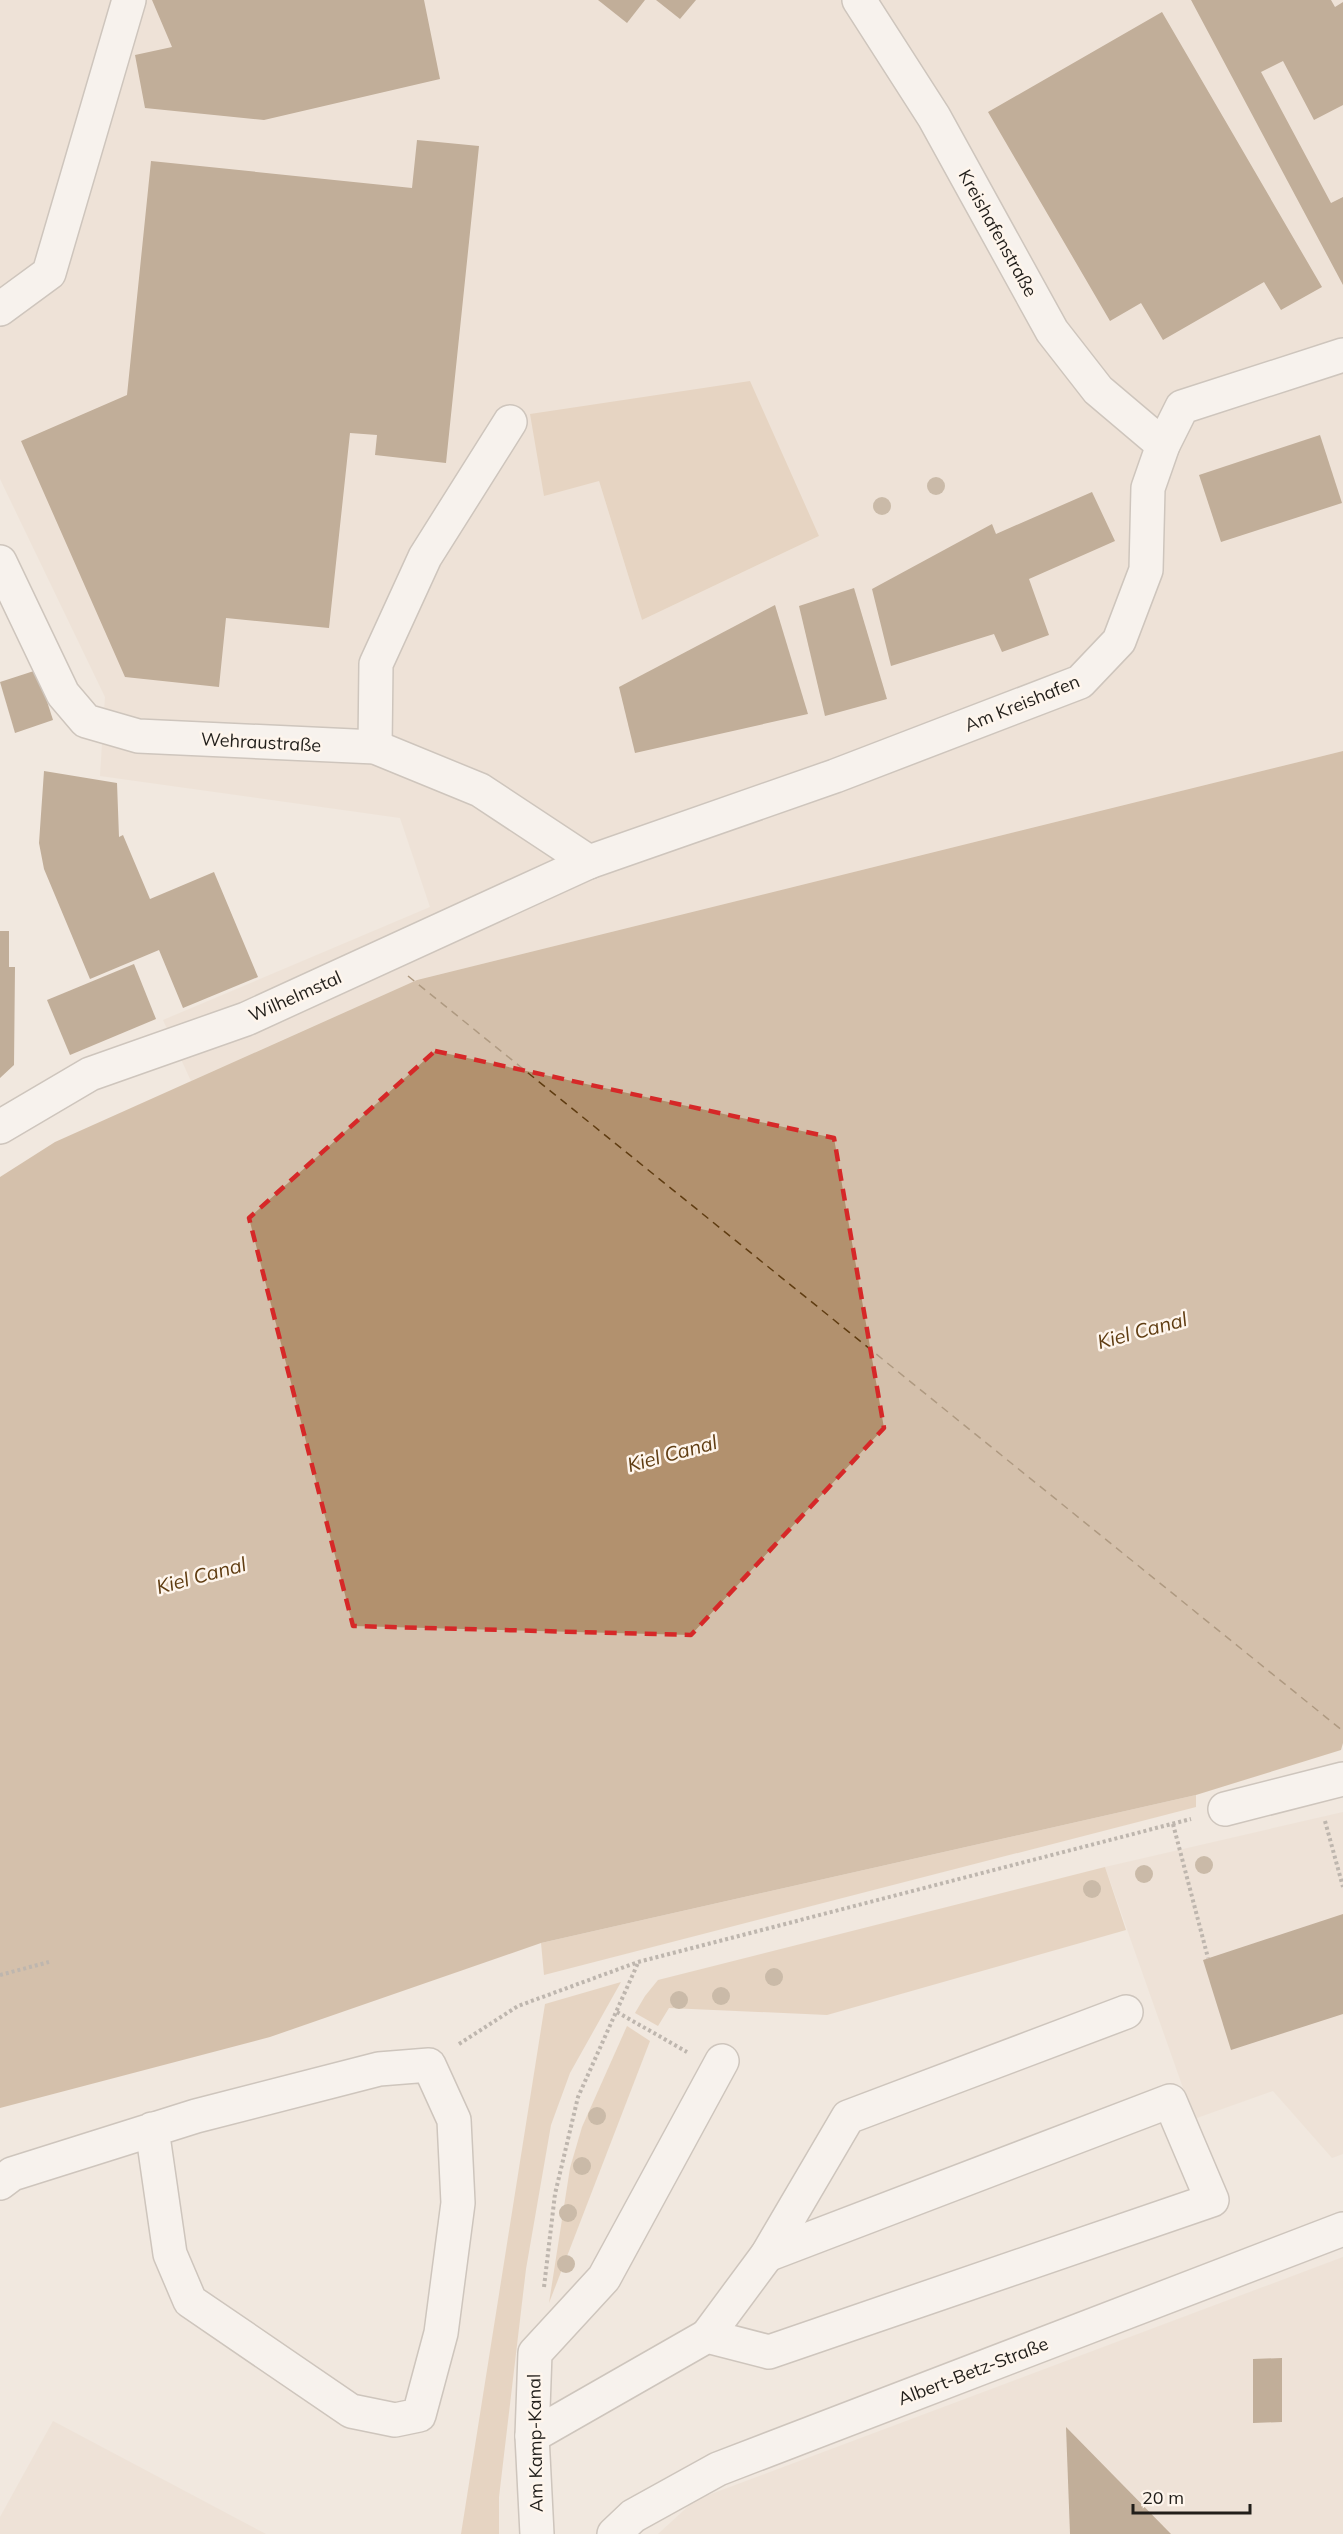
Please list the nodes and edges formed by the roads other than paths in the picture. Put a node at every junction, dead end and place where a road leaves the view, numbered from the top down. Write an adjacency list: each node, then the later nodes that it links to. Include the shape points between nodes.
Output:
1 (129, 0): 3 (street, via 48,273)
2 (859, 0): 6 (street, Kreishafenstraße, via 934,117 1052,331 1098,390)
3 (0, 309)
4 (1343, 355): 6 (street, Am Kreishafen, via 1182,407)
5 (510, 422): 8 (street, via 425,557 376,664)
6 (1163, 445): 9 (street, Am Kreishafen, via 1148,488 1146,570 1119,641 1080,682 835,776)
7 (0, 562): 8 (street, Wehraustraße, via 63,694 86,722 138,736)
8 (375, 747): 9 (street, Wehraustraße, via 480,790)
9 (589, 862): 10 (street, Wilhelmstal, via 246,1018 90,1074)
10 (0, 1127)
11 (1330, 1783): 12 (street)
12 (1225, 1809)
13 (1126, 2012): 18 (street, via 848,2117)
14 (720, 2064): 20 (street, Am Kamp-Kanal, via 604,2278 535,2353)
15 (152, 2129): 15 (street, via 379,2069 429,2066 454,2120 458,2203 441,2333 419,2415 394,2420 351,2411 190,2301 170,2254); 16 (street, via 12,2174)
16 (0, 2183)
17 (1343, 2229): 22 (street, Albert-Betz-Straße, via 718,2469 633,2516)
18 (766, 2255): 19 (street); 19 (street, via 1170,2101 1212,2200 769,2352)
19 (707, 2336): 20 (street)
20 (532, 2436): 21 (street, Am Kamp-Kanal)
21 (537, 2534)
22 (614, 2534)

